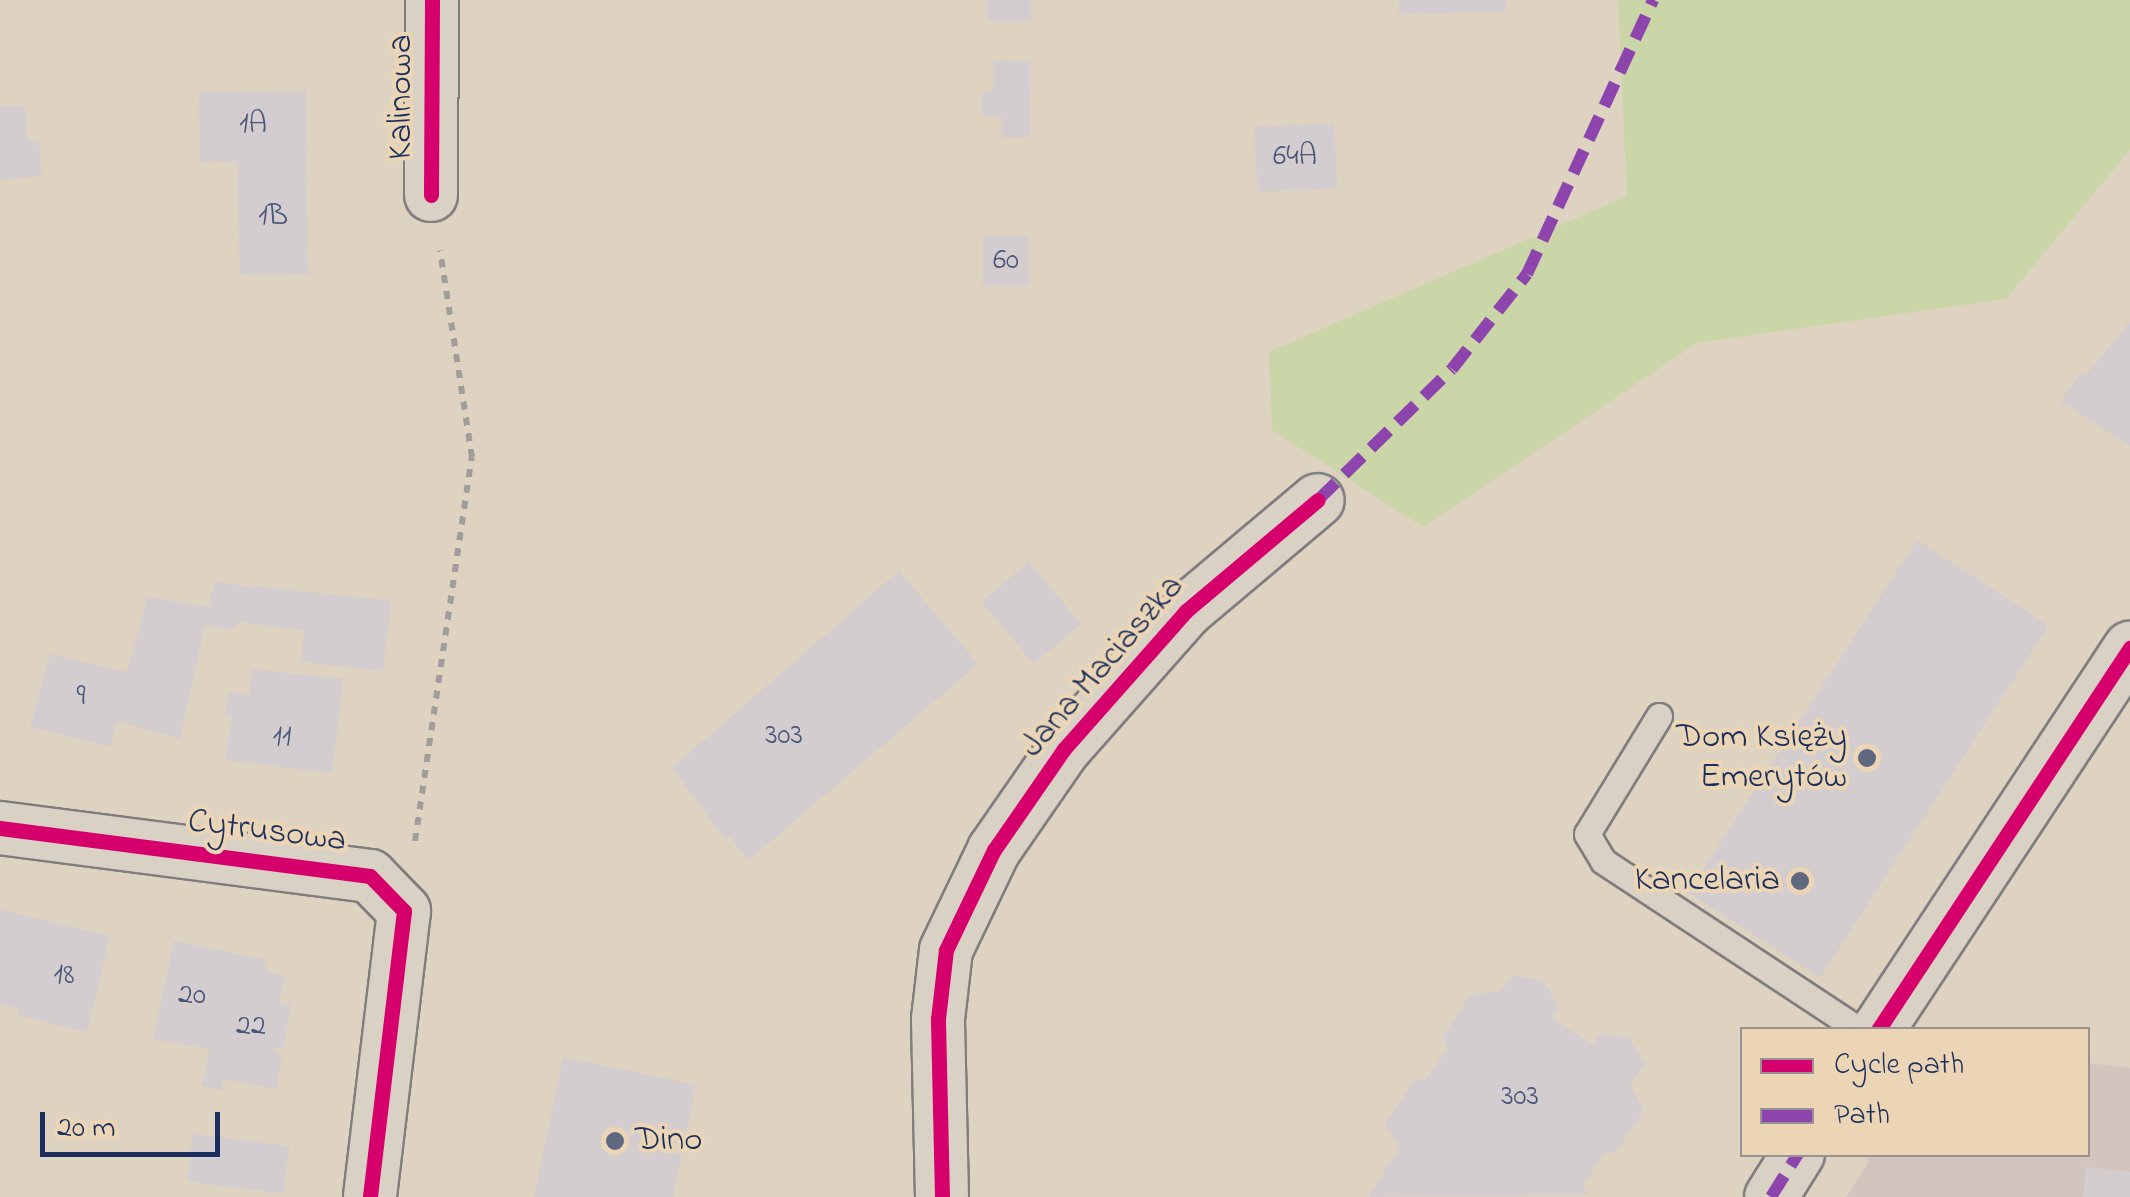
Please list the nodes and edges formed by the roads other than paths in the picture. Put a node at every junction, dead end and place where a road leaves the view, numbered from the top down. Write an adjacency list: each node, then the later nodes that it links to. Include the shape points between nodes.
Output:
1 (432, 0): 2 (street, Kalinowa)
2 (431, 194)
3 (1318, 500): 11 (street, Jana Maciaszka, via 1186,611 1064,749 994,850 946,950 938,1019)
4 (2130, 648): 8 (street)
5 (1659, 716): 7 (lane, via 1587,834 1603,860)
6 (0, 828): 10 (street, Cytrusowa, via 370,876 404,911)
7 (1854, 1027)
8 (1880, 1027)
9 (1796, 1157): 12 (street)
10 (370, 1197)
11 (942, 1197)
12 (1771, 1197)

